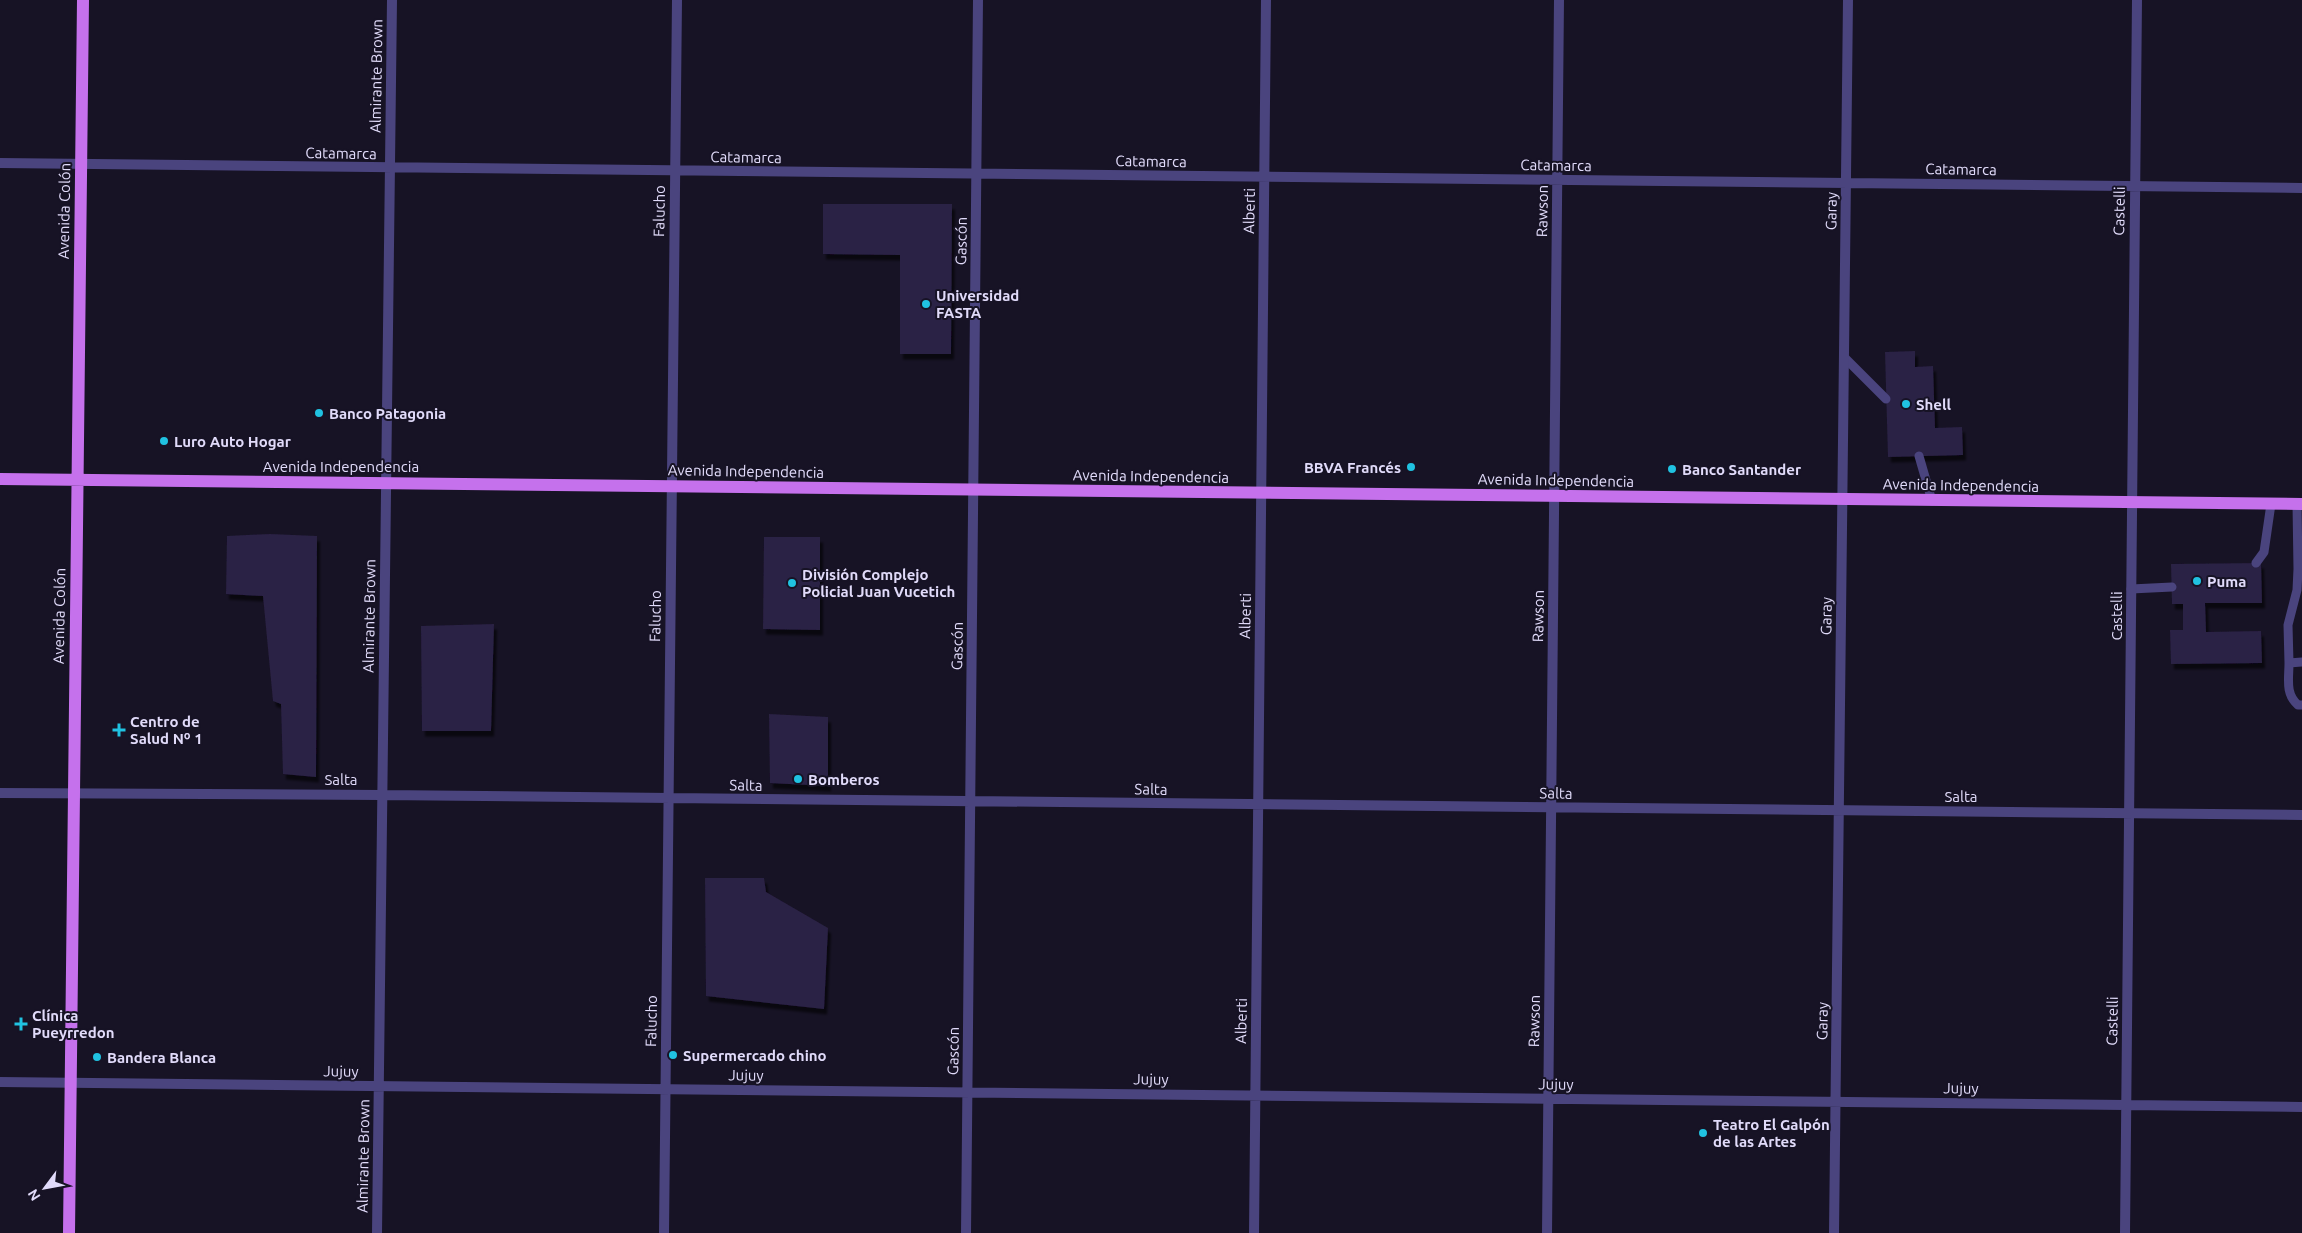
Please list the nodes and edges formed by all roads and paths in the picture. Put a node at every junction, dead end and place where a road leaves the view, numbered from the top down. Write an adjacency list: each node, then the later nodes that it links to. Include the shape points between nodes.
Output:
1 (83, 0): 10 (main road, Avenida Colón)
2 (392, 0): 11 (street, Almirante Brown)
3 (676, 0): 12 (street, Falucho)
4 (978, 0): 13 (street, Gascón)
5 (1266, 0): 14 (street, Alberti)
6 (1559, 0): 15 (street, Rawson)
7 (1848, 0): 16 (street, Garay)
8 (2137, 0): 17 (street, Castelli)
9 (0, 163): 10 (street, Catamarca)
10 (81, 164): 11 (street, Catamarca); 23 (main road, Avenida Colón)
11 (389, 169): 12 (street, Catamarca); 24 (street, Almirante Brown)
12 (675, 172): 13 (street, Catamarca); 25 (street, Falucho)
13 (976, 175): 14 (street, Catamarca); 26 (street, Gascón)
14 (1264, 177): 15 (street, Catamarca); 27 (street, Alberti)
15 (1557, 180): 16 (street, Catamarca); 28 (street, Rawson)
16 (1846, 183): 17 (street, Catamarca); 19 (street, Garay)
17 (2135, 186): 18 (street, Catamarca); 31 (street, Castelli)
18 (2302, 188)
19 (1844, 357): 20 (lane); 29 (street, Garay)
20 (1886, 399)
21 (1919, 456): 30 (lane)
22 (0, 479): 23 (main road, Avenida Independencia)
23 (76, 480): 24 (main road, Avenida Independencia); 41 (main road, Avenida Colón)
24 (386, 482): 25 (main road, Avenida Independencia); 42 (street, Almirante Brown)
25 (672, 487): 26 (main road, Avenida Independencia); 43 (street, Falucho)
26 (973, 490): 27 (main road, Avenida Independencia); 44 (street, Gascón)
27 (1261, 493): 28 (main road, Avenida Independencia); 45 (street, Alberti)
28 (1554, 496): 29 (main road, Avenida Independencia); 46 (street, Rawson)
29 (1843, 500): 30 (main road, Avenida Independencia); 47 (street, Garay)
30 (1932, 501): 31 (main road, Avenida Independencia)
31 (2132, 503): 32 (main road, Avenida Independencia); 36 (street, Castelli)
32 (2271, 504): 33 (main road, Avenida Independencia); 34 (lane, via 2264,552)
33 (2300, 504): 38 (lane, via 2297,590 2288,625)
34 (2256, 563)
35 (2172, 587): 36 (lane)
36 (2131, 590): 48 (street, Castelli)
37 (2302, 662): 38 (lane)
38 (2289, 663): 39 (lane, via 2288,693 2292,700)
39 (2302, 705)
40 (0, 793): 41 (street, Salta)
41 (73, 793): 42 (street, Salta); 51 (main road, Avenida Colón)
42 (382, 795): 43 (street, Salta); 52 (street, Almirante Brown)
43 (668, 799): 44 (street, Salta); 53 (street, Falucho)
44 (970, 802): 45 (street, Salta); 54 (street, Gascón)
45 (1258, 805): 46 (street, Salta); 55 (street, Alberti)
46 (1551, 808): 47 (street, Salta); 56 (street, Rawson)
47 (1839, 810): 48 (street, Salta); 57 (street, Garay)
48 (2130, 813): 49 (street, Salta); 58 (street, Castelli)
49 (2302, 814)
50 (0, 1082): 51 (street, Jujuy)
51 (70, 1083): 52 (street, Jujuy); 60 (main road, Avenida Colón)
52 (378, 1086): 53 (street, Jujuy); 61 (street, Almirante Brown)
53 (665, 1089): 54 (street, Jujuy); 62 (street, Falucho)
54 (967, 1092): 55 (street, Jujuy); 63 (street, Gascón)
55 (1255, 1096): 56 (street, Jujuy); 64 (street, Alberti)
56 (1548, 1099): 57 (street, Jujuy); 65 (street, Rawson)
57 (1836, 1102): 58 (street, Jujuy); 66 (street, Garay)
58 (2126, 1105): 59 (street, Jujuy); 67 (street, Castelli)
59 (2302, 1106)
60 (69, 1233)
61 (377, 1233)
62 (664, 1233)
63 (966, 1233)
64 (1254, 1233)
65 (1547, 1233)
66 (1834, 1233)
67 (2125, 1233)

